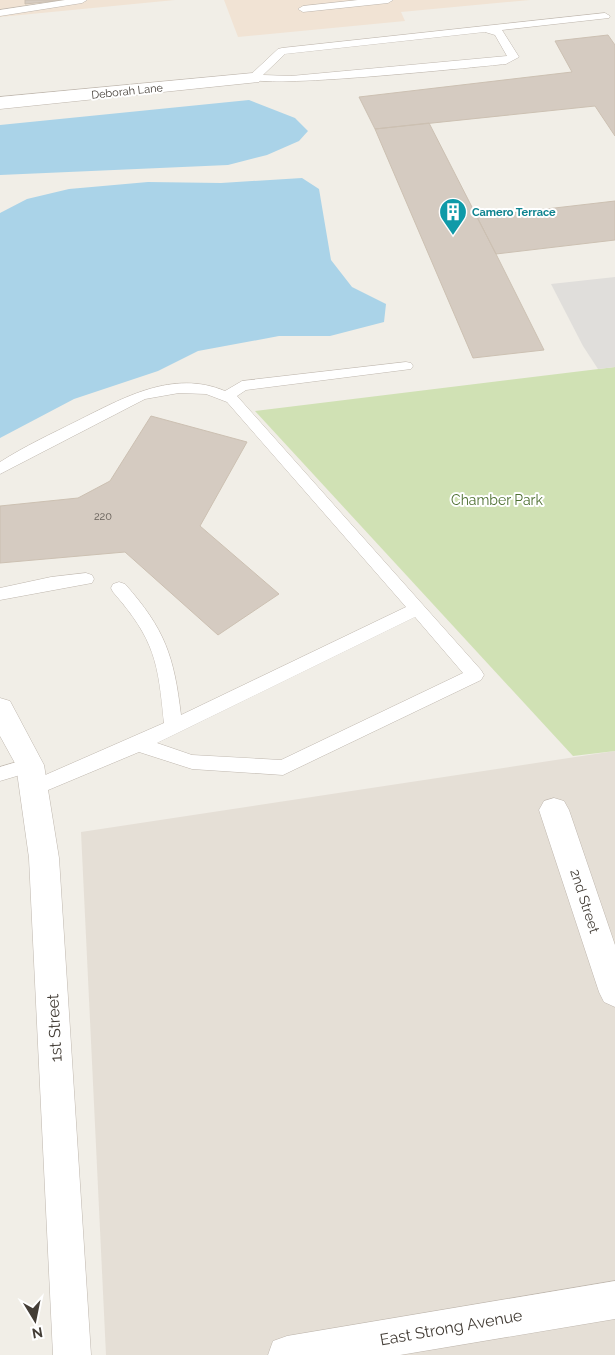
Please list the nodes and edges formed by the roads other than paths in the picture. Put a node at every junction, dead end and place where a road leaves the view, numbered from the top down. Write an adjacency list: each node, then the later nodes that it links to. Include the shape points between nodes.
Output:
1 (82, 0): 3 (lane)
2 (388, 0): 4 (lane)
3 (13, 6): 5 (lane)
4 (302, 9)
5 (0, 12)
6 (605, 16): 7 (lane)
7 (486, 29): 8 (lane, via 282,51); 8 (lane, via 499,33 513,57 506,61 291,79)
8 (253, 78): 9 (street, Deborah Lane)
9 (0, 103)
10 (406, 366): 11 (lane, via 242,386)
11 (226, 397): 12 (lane, via 208,389 188,388 141,395 27,452); 16 (lane, via 232,399)
12 (0, 469)
13 (86, 579): 15 (lane)
14 (119, 588): 18 (lane, via 141,612 159,642 166,664)
15 (0, 594)
16 (417, 609): 18 (lane); 19 (lane, via 475,675 283,768 192,762)
17 (0, 710): 20 (street, 1st Street)
18 (173, 727): 19 (lane)
19 (138, 744): 20 (lane)
20 (21, 776): 24 (street, 1st Street, via 44,858)
21 (554, 810): 22 (street, 2nd Street)
22 (615, 992)
23 (615, 1300): 25 (street, East Strong Avenue)
24 (72, 1355)
25 (287, 1355)

